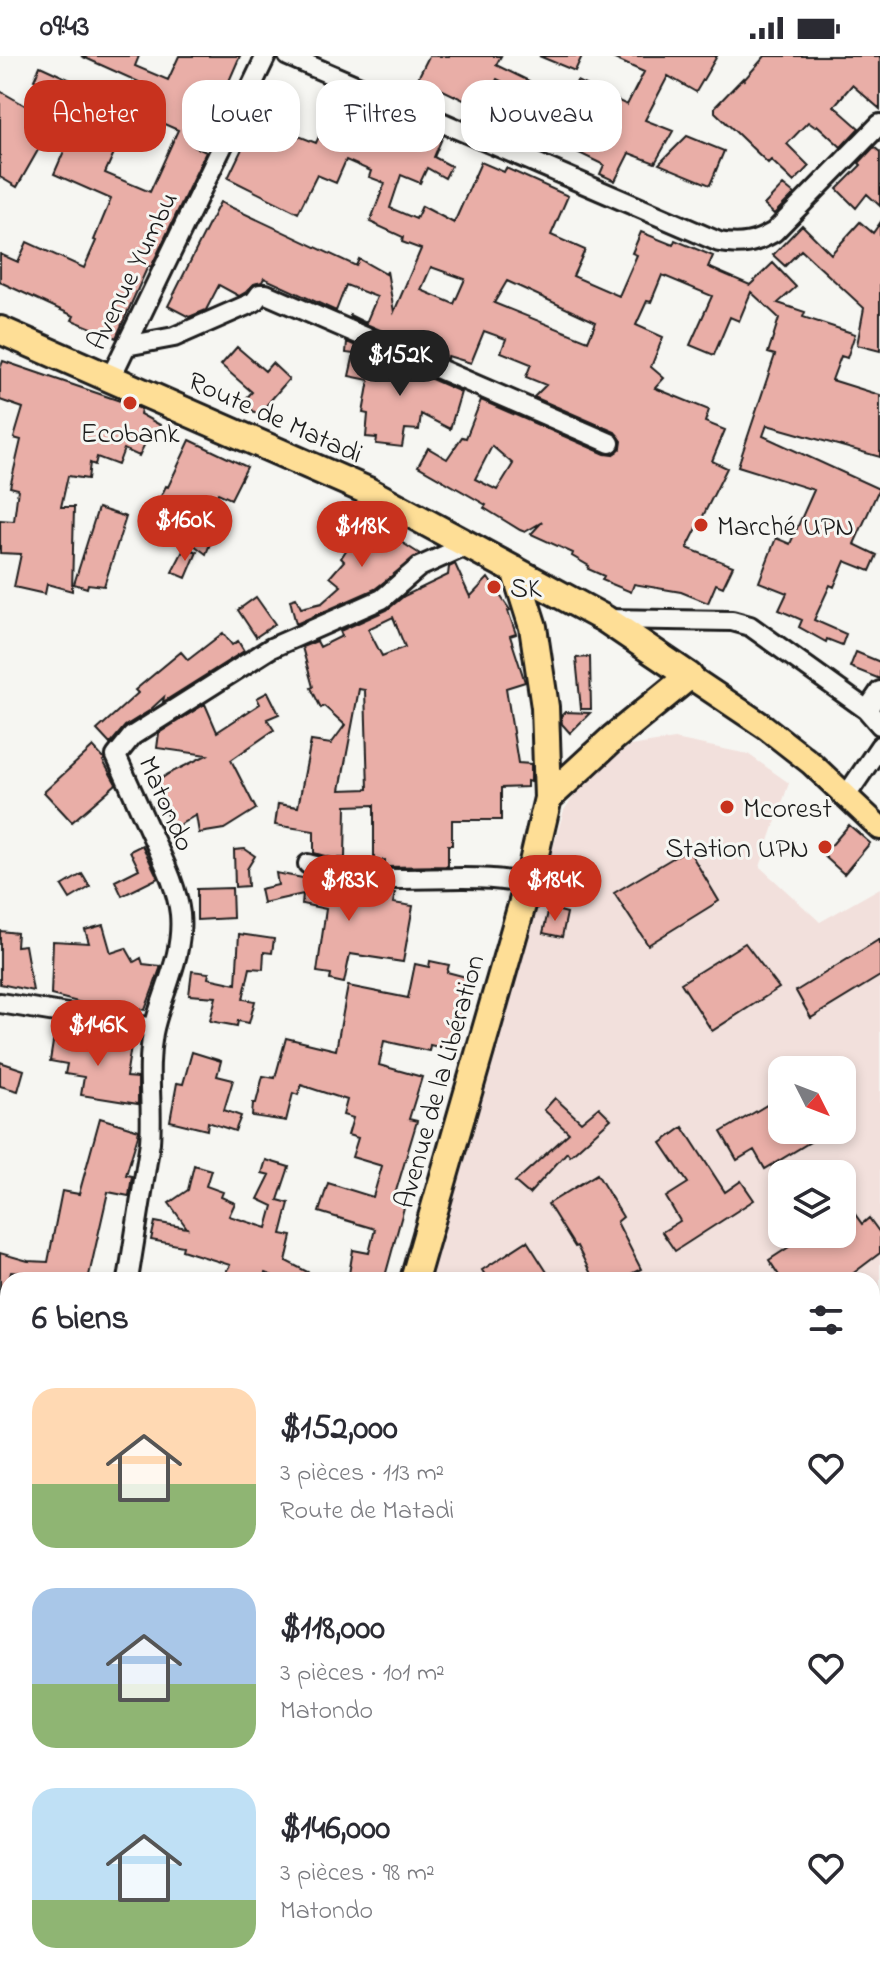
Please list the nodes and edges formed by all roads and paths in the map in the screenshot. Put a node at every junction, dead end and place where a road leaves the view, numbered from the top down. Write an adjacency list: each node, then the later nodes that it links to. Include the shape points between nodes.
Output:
1 (266, 56): 5 (street, Avenue Yumbu)
2 (288, 56): 3 (street, via 738,246 774,232)
3 (880, 124)
4 (0, 330): 6 (highway, Route de Matadi)
5 (126, 346): 6 (street, Avenue Yumbu); 7 (street, via 174,337 266,294)
6 (110, 379): 8 (highway, Route de Matadi, via 368,491)
7 (610, 443)
8 (470, 544): 9 (highway, Route de Matadi); 22 (street, Matondo, via 419,567 382,599 271,648 132,736 116,756 176,891 180,917 170,984)
9 (515, 570): 10 (highway, Route de Matadi); 17 (highway, Avenue de la Libération, via 533,627 545,707)
10 (605, 619): 11 (highway, Route de Matadi); 13 (street, via 732,621 750,626)
11 (689, 676): 16 (main road, via 765,727); 17 (highway)
12 (880, 691): 13 (street)
13 (867, 710): 14 (street)
14 (880, 725)
15 (880, 746): 16 (street)
16 (846, 796): 18 (main road)
17 (548, 798): 20 (highway, Avenue de la Libération)
18 (880, 828)
19 (308, 864): 20 (street, via 366,878 452,876)
20 (528, 884): 24 (highway, Avenue de la Libération)
21 (0, 1003): 22 (street)
22 (154, 1028): 23 (street, Matondo, via 148,1065 150,1142)
23 (129, 1272)
24 (416, 1272)

